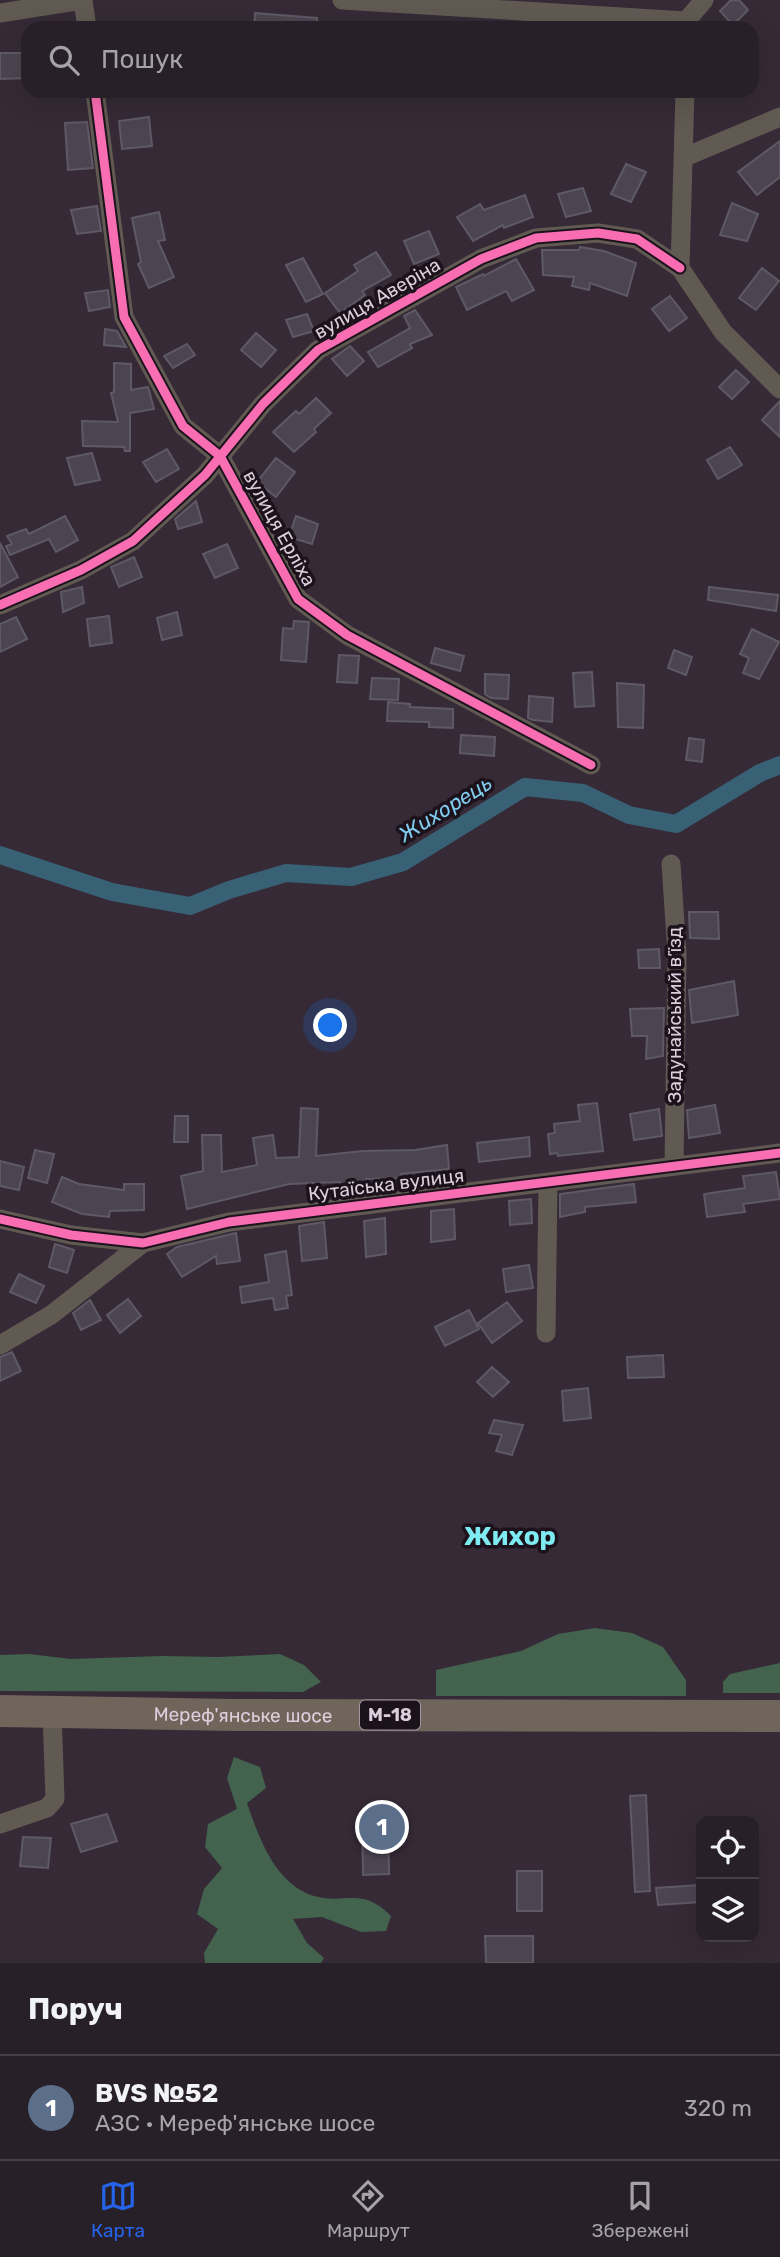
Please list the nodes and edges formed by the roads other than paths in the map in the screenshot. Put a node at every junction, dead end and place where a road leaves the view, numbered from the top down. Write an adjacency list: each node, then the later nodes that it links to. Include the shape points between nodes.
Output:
1 (83, 0): 5 (street); 6 (street)
2 (342, 0): 7 (street)
3 (683, 0): 8 (street)
4 (704, 0): 9 (street)
5 (0, 13)
6 (86, 21)
7 (631, 21)
8 (686, 21)
9 (689, 21)
10 (96, 98): 16 (street, вулиця Ерліха, via 124,317 183,426)
11 (685, 98): 13 (street)
12 (780, 117): 13 (street)
13 (685, 158): 14 (street)
14 (680, 268): 15 (street, via 723,332); 16 (street, вулиця Аверіна, via 637,239 598,233 536,238 481,259 318,351 263,404)
15 (780, 389)
16 (220, 456): 17 (street, вулиця Аверіна, via 133,541 82,570); 18 (street, вулиця Ерліха, via 298,600 347,635)
17 (0, 605)
18 (591, 765)
19 (671, 864): 21 (street, Задунайський в’їзд, via 677,953)
20 (780, 1153): 21 (street, Кутаїська вулиця)
21 (674, 1166): 22 (street, Кутаїська вулиця)
22 (548, 1182): 24 (street, Кутаїська вулиця, via 229,1222); 25 (street)
23 (0, 1219): 24 (street, Кутаїська вулиця, via 71,1235)
24 (143, 1242): 26 (street, via 51,1315)
25 (546, 1333)
26 (0, 1345)
27 (0, 1711): 28 (highway, Мереф'янське шосе / М-18)
28 (52, 1712): 29 (highway, Мереф'янське шосе / М-18); 30 (street, via 55,1799 47,1808)
29 (780, 1716)
30 (0, 1824)

